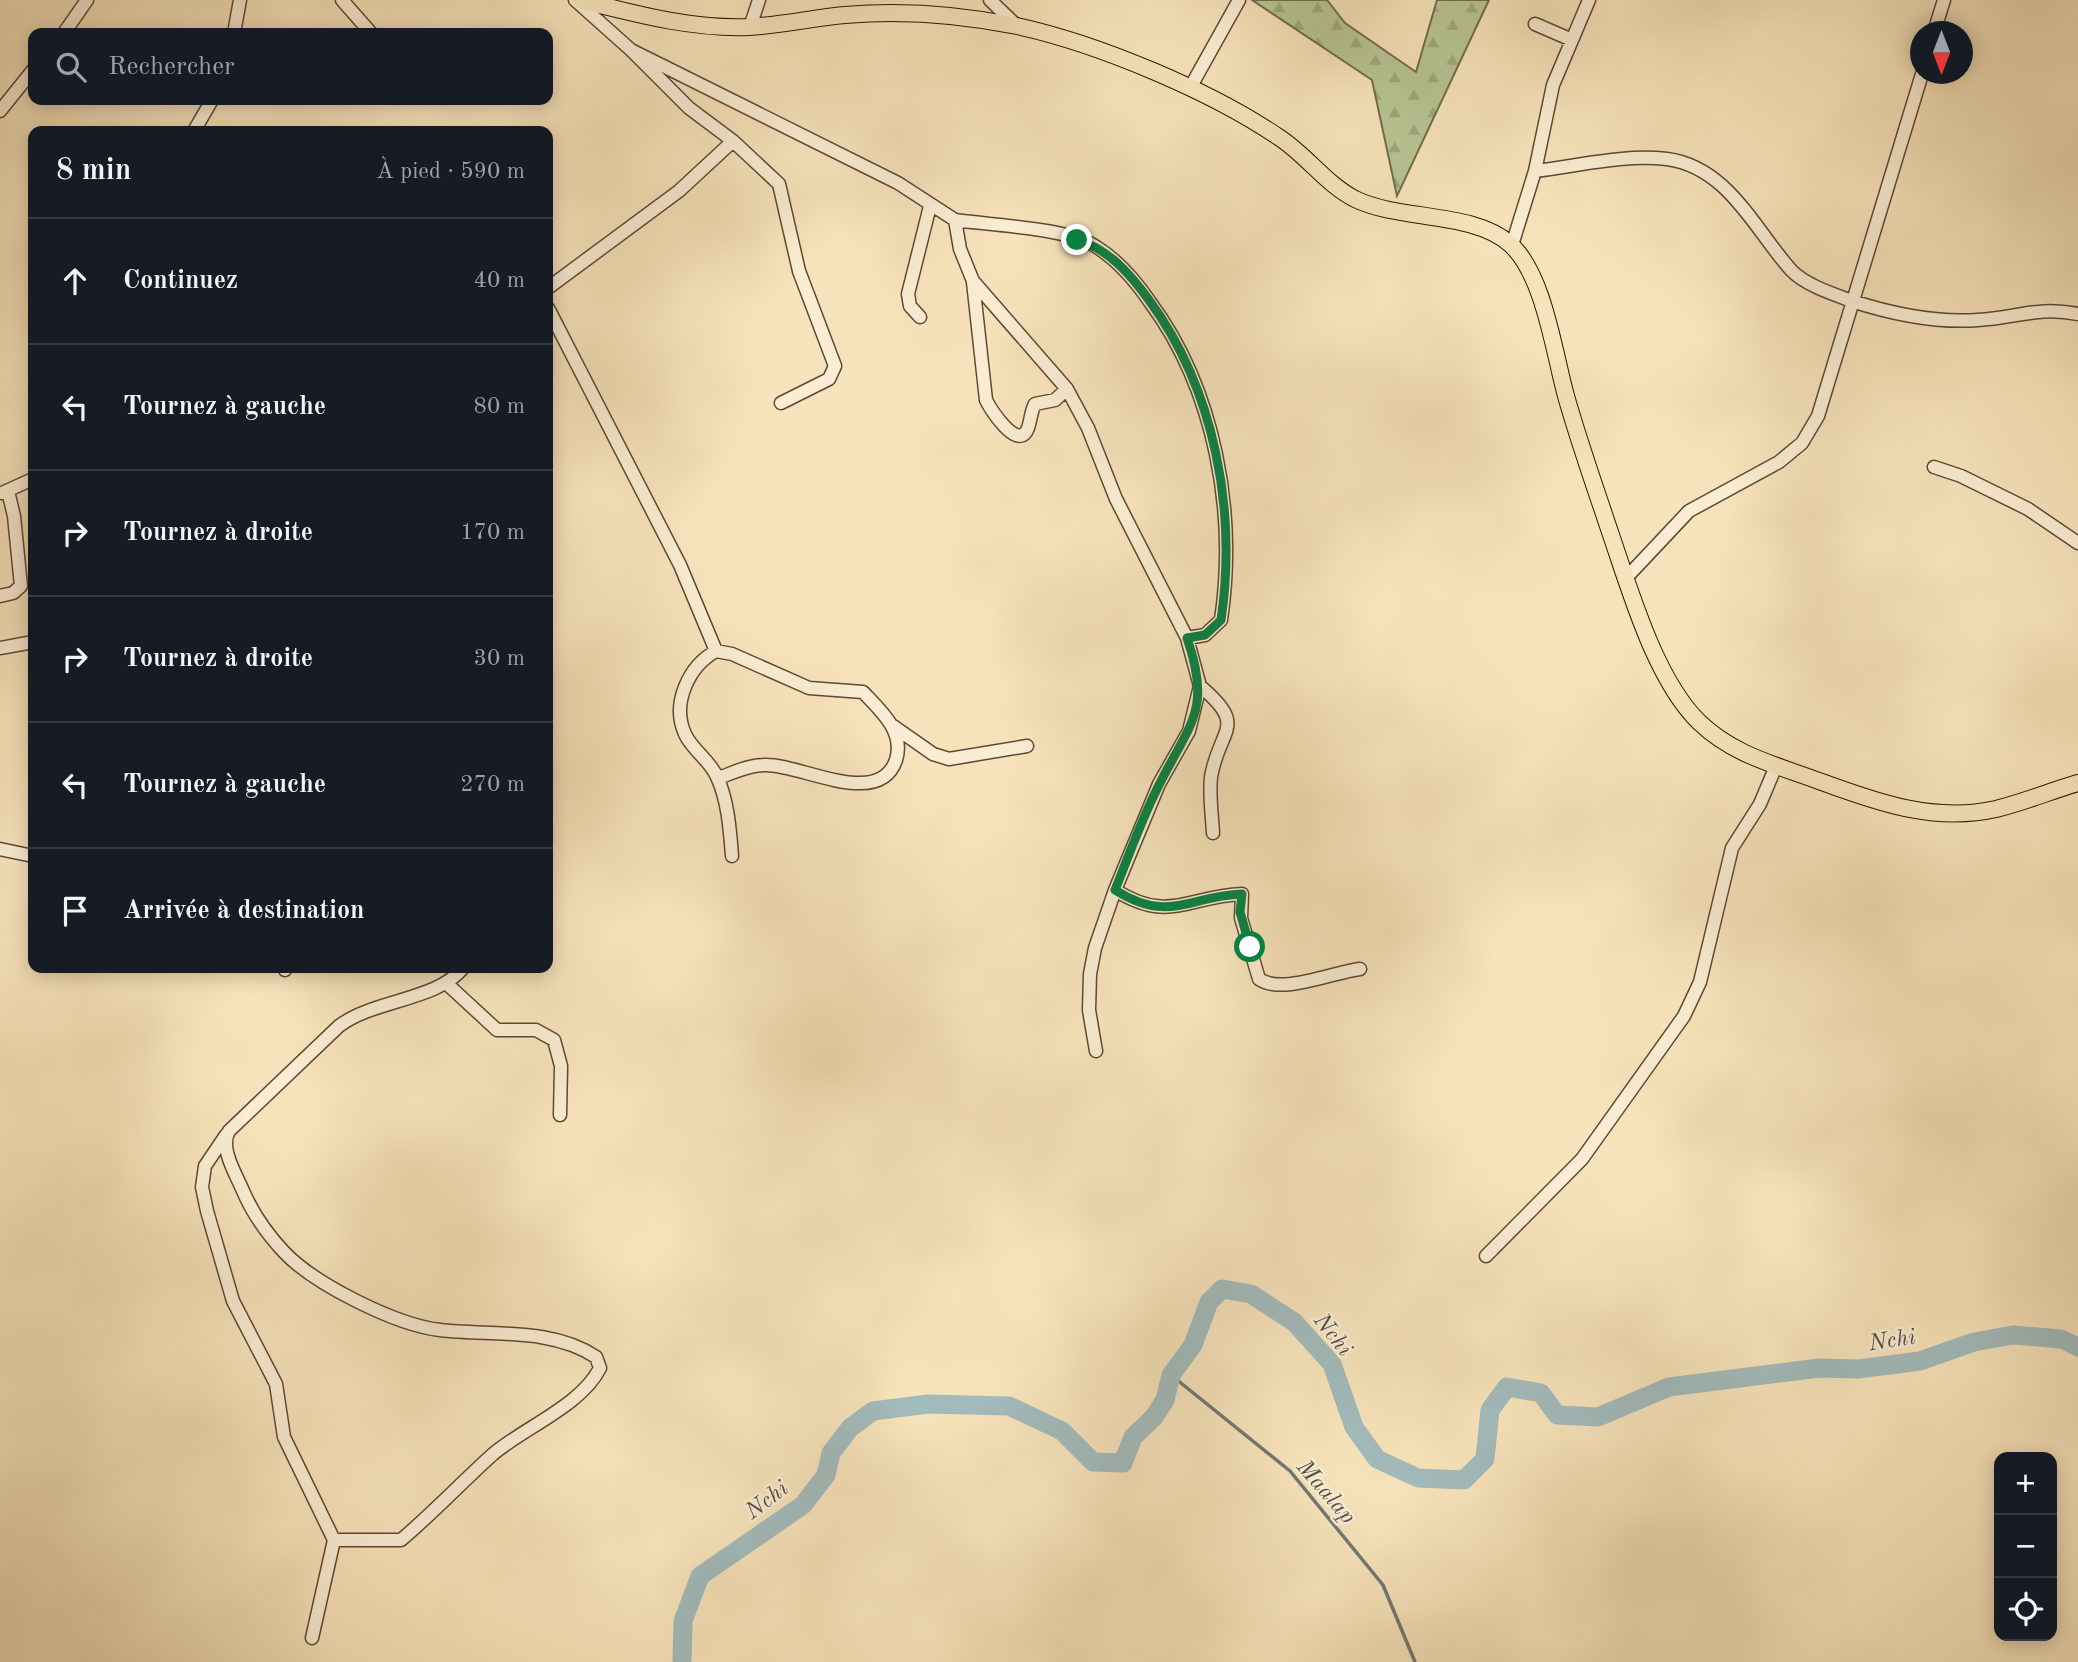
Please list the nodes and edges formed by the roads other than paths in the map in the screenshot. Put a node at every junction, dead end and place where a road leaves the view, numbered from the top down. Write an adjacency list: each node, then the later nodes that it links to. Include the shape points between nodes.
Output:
1 (87, 0): 16 (street)
2 (240, 0): 17 (street)
3 (342, 0): 18 (street)
4 (577, 0): 14 (main road, via 678,23); 20 (street)
5 (759, 0): 14 (street)
6 (990, 0): 15 (street)
7 (1239, 0): 23 (street)
8 (1584, 0): 11 (street)
9 (1589, 0): 11 (street)
10 (1944, 0): 12 (street)
11 (1584, 14): 19 (street)
12 (1937, 21)
13 (1535, 24): 19 (street)
14 (750, 27): 15 (main road, via 883,13)
15 (1018, 27): 23 (main road, via 1124,60)
16 (67, 28)
17 (235, 28)
18 (367, 28)
19 (1572, 40): 28 (street, via 1553,85)
20 (631, 50): 27 (street, via 689,107); 29 (street, via 898,183)
21 (28, 76): 25 (street)
22 (1919, 84): 34 (street)
23 (1190, 88): 31 (main road, via 1279,137 1352,197 1393,211 1472,226)
24 (209, 105): 26 (street)
25 (0, 111)
26 (197, 126)
27 (733, 141): 33 (street, via 679,191); 39 (street, via 779,184 799,271 835,366 829,379)
28 (1535, 171): 31 (street); 34 (street, via 1649,159 1682,164 1732,194 1792,271)
29 (930, 206): 30 (street); 36 (street, via 908,294 910,306)
30 (955, 220): 32 (street); 46 (street, via 1062,235 1093,244 1134,279 1171,330 1194,377 1209,423 1227,553 1221,620 1205,635)
31 (1512, 245): 44 (main road, via 1536,286 1566,397)
32 (973, 281): 38 (street); 38 (street, via 986,401 994,418 1022,434 1027,432 1035,404 1055,400)
33 (553, 284)
34 (1853, 301): 35 (street, via 1945,320 1980,320 2035,310); 44 (street, via 1818,416 1802,443 1759,475 1689,511)
35 (2078, 314)
36 (920, 317)
37 (553, 318): 49 (street, via 680,565)
38 (1067, 389): 46 (street)
39 (781, 403)
40 (1934, 467): 43 (street, via 2028,509)
41 (28, 481): 42 (street)
42 (4, 492): 45 (street, via 14,516 21,586)
43 (2078, 543)
44 (1626, 578): 53 (main road, via 1654,648 1685,707 1721,741)
45 (0, 596)
46 (1187, 638): 50 (street)
47 (28, 643): 48 (street)
48 (0, 648)
49 (716, 651): 51 (street, via 809,688 863,692); 54 (street, via 691,671 682,701 684,732)
50 (1200, 686): 56 (street, via 1219,702 1229,726 1212,776); 60 (street, via 1189,731 1159,784)
51 (893, 726): 52 (street, via 949,760); 54 (street, via 898,754 884,777 872,782 829,779 780,765 762,765)
52 (1027, 747)
53 (1776, 766): 55 (main road, via 1883,804 1942,813 1993,810); 67 (street, via 1760,804 1732,848 1700,982 1684,1016 1582,1159)
54 (718, 778): 59 (street)
55 (2078, 783)
56 (1213, 832)
57 (0, 849): 58 (street)
58 (28, 855)
59 (732, 856)
60 (1115, 890): 61 (street, via 1159,908 1242,894 1241,918 1259,979 1266,984 1295,983); 64 (street, via 1090,974 1089,1010)
61 (1360, 969)
62 (457, 973): 63 (street)
63 (446, 983): 65 (street, via 498,1030 536,1030 554,1040 561,1066); 66 (street, via 353,1015)
64 (1096, 1051)
65 (560, 1115)
66 (226, 1135): 68 (street, via 205,1166 202,1187 207,1211 233,1301 276,1384 284,1437); 68 (street, via 231,1163 257,1219 285,1253 321,1280 412,1325 549,1340 591,1354 600,1368 553,1413 494,1454 401,1540)
67 (1486, 1256)
68 (334, 1540): 69 (street)
69 (312, 1638)

